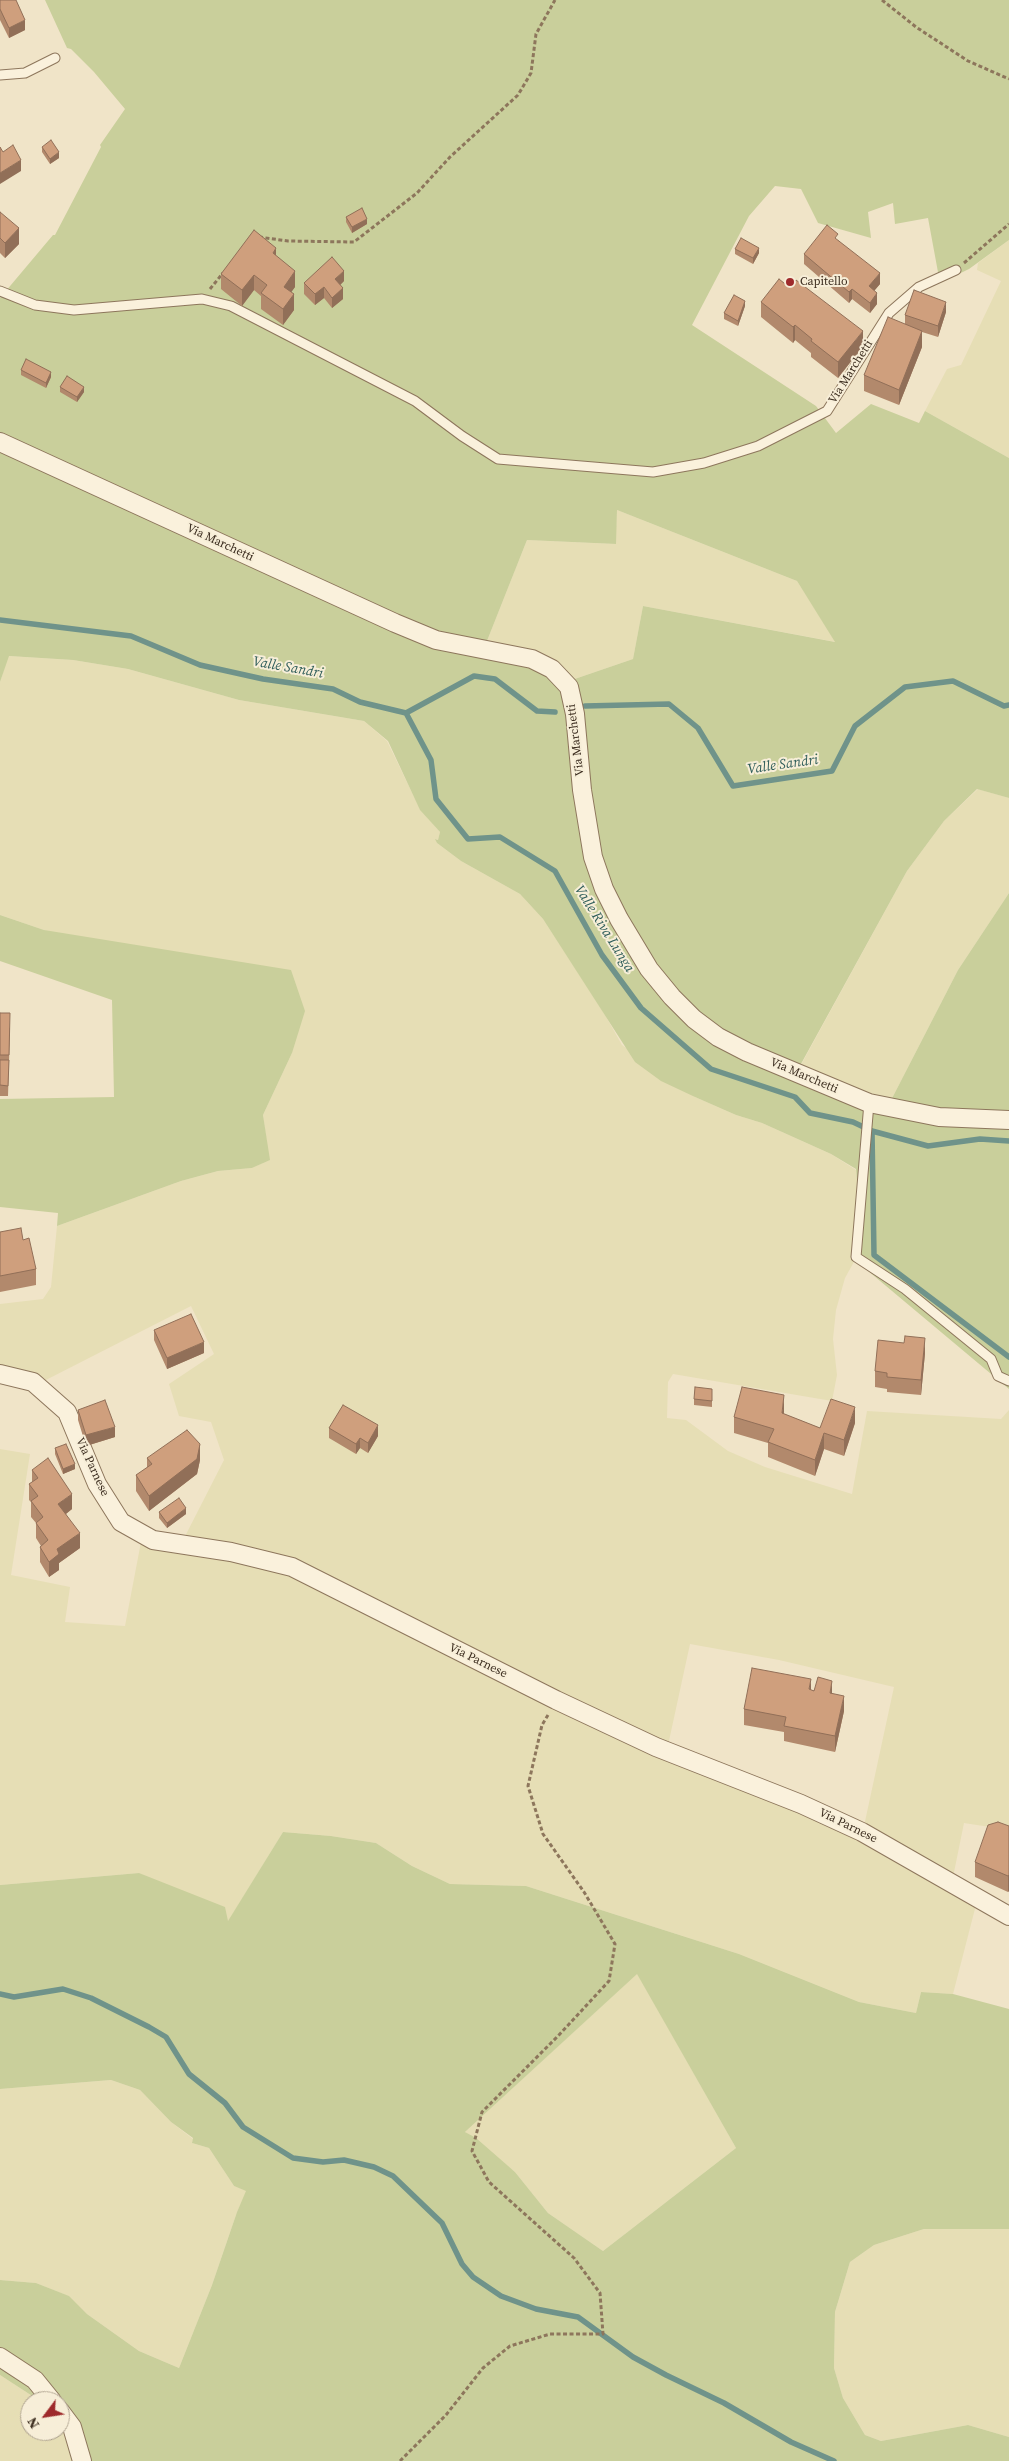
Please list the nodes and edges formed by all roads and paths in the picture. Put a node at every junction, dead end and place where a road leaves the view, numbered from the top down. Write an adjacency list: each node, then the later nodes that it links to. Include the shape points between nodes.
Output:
1 (555, 0): 7 (path, via 536,34 531,73 518,95 450,157 417,193 354,242 288,241 260,237)
2 (882, 0): 5 (path, via 968,61)
3 (55, 58): 4 (lane, via 25,73)
4 (0, 75)
5 (1009, 79)
6 (1009, 224): 8 (path)
7 (253, 242)
8 (956, 270): 11 (lane, Via Marchetti, via 919,287 889,313 827,411 758,446 704,464 653,472 498,459 415,401 231,306)
9 (224, 271): 11 (path)
10 (0, 291): 11 (lane, Via Marchetti, via 35,305 74,310)
11 (202, 299)
12 (0, 442): 13 (street, Via Marchetti, via 436,640 532,659 552,669 569,687 575,714 582,790 593,857 615,911 650,969 694,1019 718,1036)
13 (868, 1112): 14 (street, Via Marchetti); 16 (lane, via 856,1257 905,1289 991,1359 998,1376)
14 (1009, 1120)
15 (0, 1374): 17 (street, Via Parnese, via 33,1382 67,1412 97,1484 121,1522 154,1540 231,1552 292,1567)
16 (1009, 1381)
17 (556, 1700): 18 (street, Via Parnese, via 656,1747 801,1804 862,1832); 23 (path, via 542,1725 528,1786 543,1834 584,1892 615,1944 610,1972 608,1981 482,2112 472,2150 489,2182 574,2258 600,2293 603,2334 550,2334 510,2346 483,2368 446,2415)
18 (1009, 1916)
19 (0, 2357): 20 (street, via 35,2380)
20 (44, 2391)
21 (70, 2424): 22 (street)
22 (82, 2461)
23 (400, 2461)

